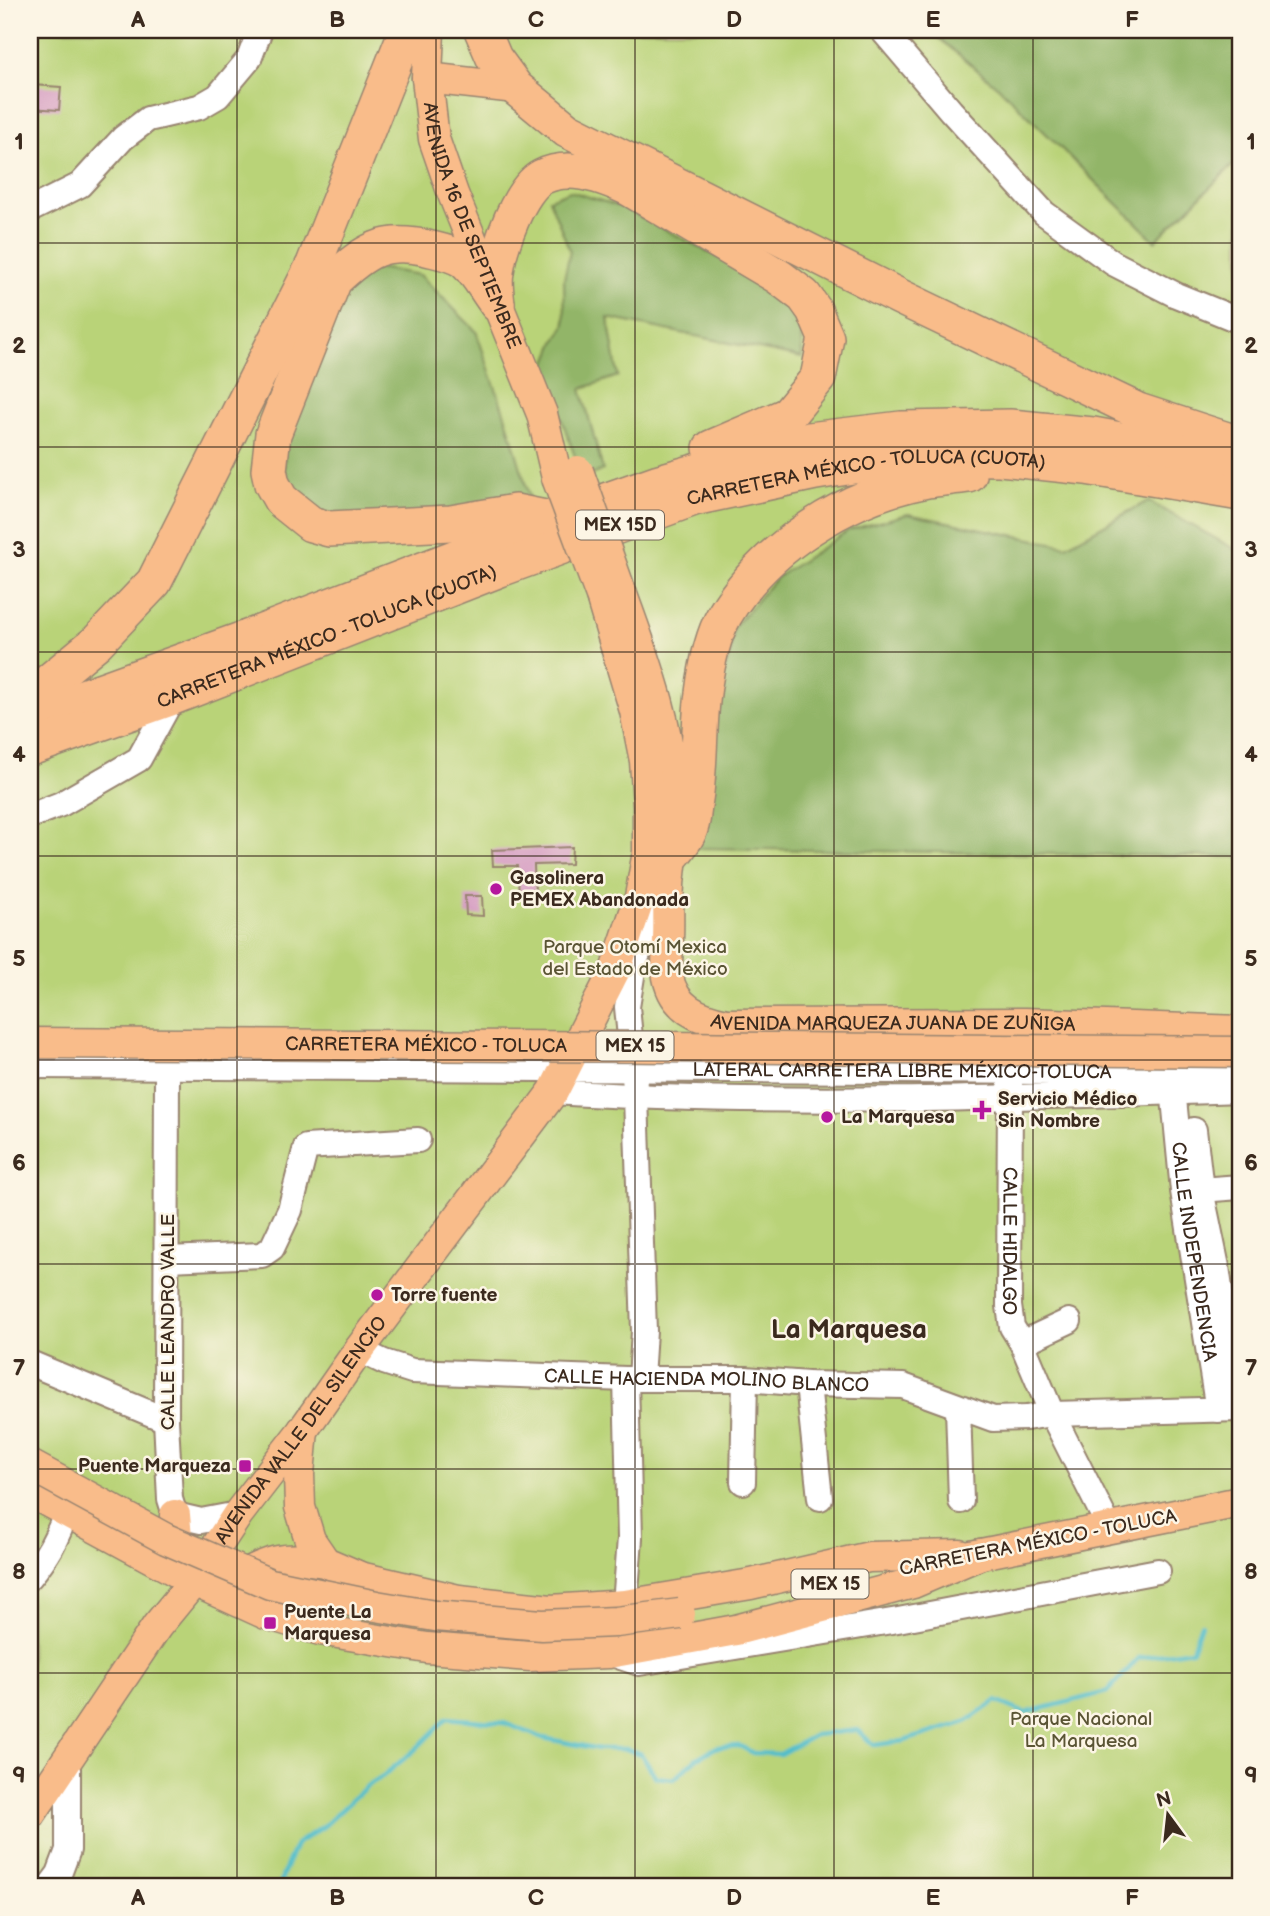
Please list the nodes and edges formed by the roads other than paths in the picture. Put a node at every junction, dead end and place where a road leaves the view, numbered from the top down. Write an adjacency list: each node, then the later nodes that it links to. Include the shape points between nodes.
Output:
1 (260, 30): 8 (street, via 249,59 218,96 199,107 148,119 123,138 80,185)
2 (407, 30): 17 (highway, via 314,264 154,582 97,642)
3 (429, 30): 6 (main road, AVENIDA 16 DE SEPTIEMBRE)
4 (482, 30): 7 (highway, via 494,58)
5 (882, 30): 10 (street, via 1044,212 1113,263)
6 (427, 78): 7 (main road); 9 (main road, AVENIDA 16 DE SEPTIEMBRE, via 434,139)
7 (516, 88): 11 (highway, via 567,130 913,303 1138,411)
8 (30, 210)
9 (496, 304): 14 (highway, via 495,272 508,228 526,192 541,177 565,171 608,178 629,188 804,296 825,338 818,378 789,415 687,458); 16 (highway, via 472,269 453,254 408,244 385,245 353,262 334,280 273,434 271,484 281,500 311,524 329,529 451,523 514,512); 22 (main road, AVENIDA 16 DE SEPTIEMBRE, bridge, via 568,475 612,598 654,681 670,748 675,813)
10 (1240, 321)
11 (1240, 444)
12 (1240, 462): 14 (highway, CARRETERA MÉXICO - TOLUCA (CUOTA) / MEX 15D, via 1093,435 1010,427 901,429 809,440)
13 (1086, 467): 15 (highway, CARRETERA MÉXICO - TOLUCA (CUOTA) / MEX 15D); 18 (highway, CARRETERA MÉXICO - TOLUCA (CUOTA) / MEX 15D, via 1000,458 909,457 694,498); 22 (highway, via 959,476 887,491 820,523 760,570 723,618 710,656 690,830)
14 (659, 482): 16 (highway, CARRETERA MÉXICO - TOLUCA (CUOTA) / MEX 15D)
15 (1240, 494)
16 (552, 520): 19 (highway, CARRETERA MÉXICO - TOLUCA (CUOTA) / MEX 15D)
17 (30, 697)
18 (173, 697): 20 (highway, CARRETERA MÉXICO - TOLUCA (CUOTA) / MEX 15D); 21 (street, via 139,759 61,804)
19 (30, 716)
20 (30, 748)
21 (30, 816)
22 (664, 860): 23 (main road, AVENIDA MARQUEZA JUANA DE ZUÑIGA, via 668,977 677,1000 706,1020 726,1024 1025,1023); 28 (street, via 634,964 627,1007); 31 (main road, AVENIDA VALLE DEL SILENCIO, via 640,897 616,968)
23 (1240, 1031)
24 (30, 1043): 25 (main road, CARRETERA MÉXICO - TOLUCA / MEX 15, bridge)
25 (1240, 1052)
26 (167, 1065): 27 (street); 31 (street); 39 (street, CALLE LEANDRO VALLE)
27 (30, 1066)
28 (633, 1069): 29 (street, LATERAL CARRETERA LIBRE MÉXICO-TOLUCA); 31 (street, LATERAL CARRETERA LIBRE MÉXICO-TOLUCA); 34 (street)
29 (1009, 1072): 32 (street, LATERAL CARRETERA LIBRE MÉXICO-TOLUCA); 35 (street, CALLE HIDALGO)
30 (1240, 1073): 32 (street, LATERAL CARRETERA LIBRE MÉXICO-TOLUCA)
31 (558, 1081): 34 (street); 42 (main road, AVENIDA VALLE DEL SILENCIO)
32 (1181, 1083): 33 (street); 35 (street); 38 (street, CALLE INDEPENDENCIA)
33 (1240, 1090)
34 (636, 1097): 35 (street); 44 (street, via 644,1331)
35 (1011, 1099): 41 (street, CALLE HIDALGO, via 1009,1306 1012,1327)
36 (418, 1140): 39 (street, via 306,1147 290,1210 272,1248 262,1255)
37 (1240, 1187): 38 (street)
38 (1192, 1190): 48 (street, CALLE INDEPENDENCIA)
39 (168, 1259): 50 (street, CALLE LEANDRO VALLE)
40 (1069, 1321): 41 (street)
41 (1022, 1343): 49 (street, CALLE HIDALGO)
42 (359, 1350): 44 (street, CALLE HACIENDA MOLINO BLANCO, via 412,1371); 51 (main road, AVENIDA VALLE DEL SILENCIO)
43 (30, 1363): 50 (street)
44 (634, 1379): 45 (street, CALLE HACIENDA MOLINO BLANCO); 66 (street)
45 (745, 1379): 46 (street, CALLE HACIENDA MOLINO BLANCO); 53 (street)
46 (808, 1384): 47 (street, CALLE HACIENDA MOLINO BLANCO, via 903,1386); 54 (street)
47 (958, 1407): 49 (street, CALLE HACIENDA MOLINO BLANCO, via 993,1419); 55 (street)
48 (1232, 1410): 49 (street, CALLE HACIENDA MOLINO BLANCO)
49 (1052, 1414): 60 (street, CALLE HIDALGO)
50 (166, 1420): 59 (street, CALLE LEANDRO VALLE)
51 (303, 1430): 58 (main road, AVENIDA VALLE DEL SILENCIO); 62 (main road, via 300,1507 310,1540)
52 (30, 1465): 61 (main road, CARRETERA MÉXICO - TOLUCA / MEX 15, bridge, via 166,1539 270,1584 435,1616 542,1625 616,1622 680,1614)
53 (743, 1482)
54 (820, 1498)
55 (961, 1501)
56 (40, 1502): 64 (street, via 59,1533); 65 (main road)
57 (1240, 1502): 60 (main road, CARRETERA MÉXICO - TOLUCA / MEX 15)
58 (238, 1514): 59 (street, via 201,1521); 65 (main road, AVENIDA VALLE DEL SILENCIO)
59 (175, 1515): 65 (main road, via 177,1538)
60 (1109, 1527): 61 (main road, CARRETERA MÉXICO - TOLUCA / MEX 15)
61 (981, 1554): 66 (main road, via 869,1558); 67 (main road, via 913,1583 736,1630)
62 (325, 1562): 65 (main road, via 295,1557); 66 (main road, via 360,1577 458,1600 551,1610)
63 (1158, 1571): 67 (street, via 639,1663)
64 (30, 1577)
65 (193, 1580): 67 (main road, via 266,1614 320,1630 413,1646 530,1656); 68 (main road, AVENIDA VALLE DEL SILENCIO)
66 (625, 1605)
67 (608, 1653)
68 (68, 1760): 69 (main road, AVENIDA VALLE DEL SILENCIO); 70 (street, via 68,1850)
69 (30, 1815)
70 (50, 1886)

